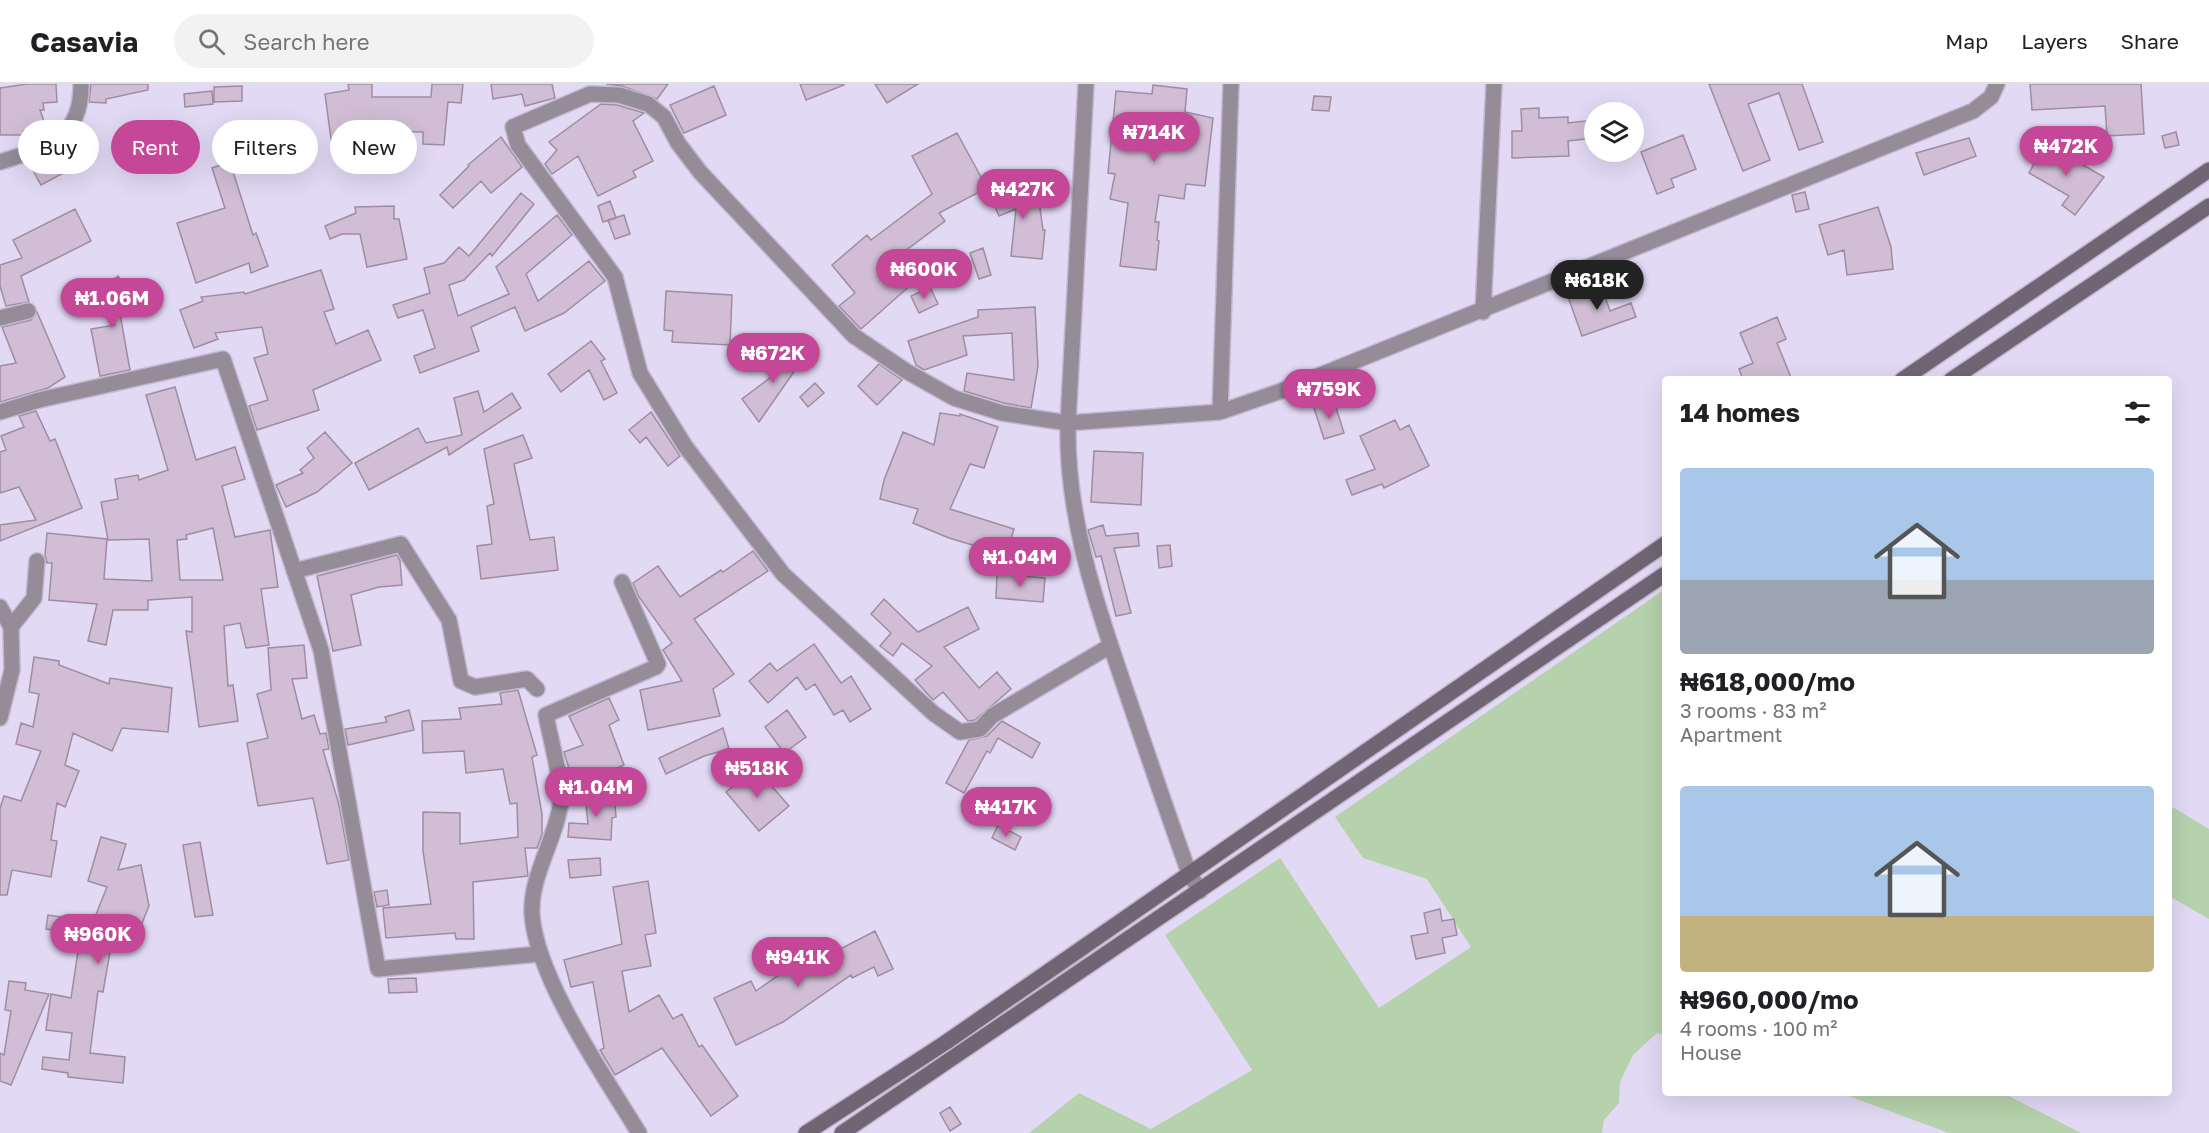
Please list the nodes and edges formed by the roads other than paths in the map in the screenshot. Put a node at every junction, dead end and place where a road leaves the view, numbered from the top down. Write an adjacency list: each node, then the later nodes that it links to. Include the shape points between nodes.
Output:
1 (81, 84): 6 (street, via 77,114 65,135 36,151)
2 (1086, 84): 16 (street)
3 (1231, 84): 15 (street)
4 (1494, 84): 10 (street)
5 (1997, 84): 10 (street, via 1991,97 1972,111)
6 (0, 162)
7 (2209, 170): 12 (main road)
8 (2209, 206): 13 (main road)
9 (28, 311): 11 (street)
10 (1483, 312): 15 (street)
11 (0, 318)
12 (1908, 376)
13 (1956, 376)
14 (0, 412): 19 (street, via 223,359)
15 (1220, 412): 16 (street)
16 (1068, 423): 24 (street, via 1067,461 1075,519); 24 (street, via 1002,413 954,398 854,336 700,172 664,117 648,104 619,94 590,94 513,127 518,145 615,277 640,373 684,446 783,574 933,713 960,732 980,729 992,716)
17 (1662, 546): 27 (main road)
18 (37, 561): 23 (street, via 34,598)
19 (294, 571): 25 (street, via 401,544 449,620 461,681 475,687 527,679); 29 (street, via 321,650 378,969)
20 (1662, 576): 28 (main road)
21 (622, 582): 29 (street, via 658,664 546,715 562,798 537,881 532,913)
22 (0, 607): 23 (street)
23 (11, 627): 26 (street, via 12,670)
24 (1110, 646): 27 (street)
25 (537, 689)
26 (0, 718)
27 (1189, 873): 28 (street); 31 (main road, via 945,1043)
28 (1200, 891): 32 (main road)
29 (539, 954): 30 (street)
30 (639, 1133)
31 (806, 1133)
32 (842, 1133)

